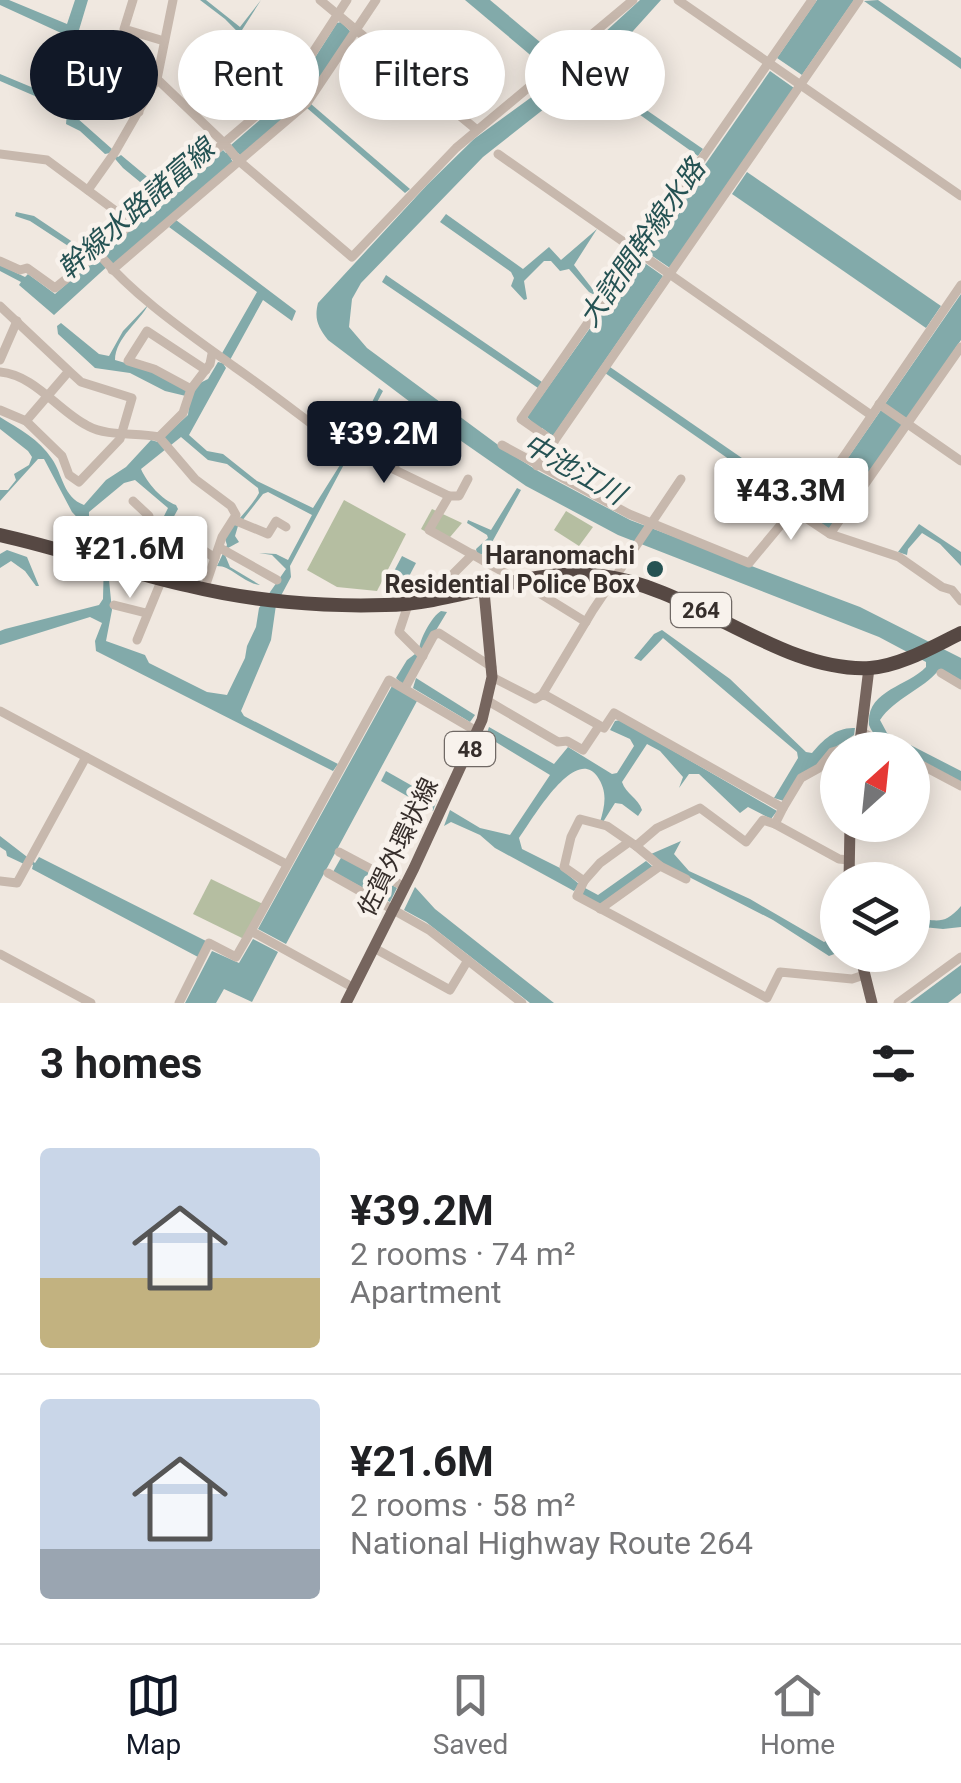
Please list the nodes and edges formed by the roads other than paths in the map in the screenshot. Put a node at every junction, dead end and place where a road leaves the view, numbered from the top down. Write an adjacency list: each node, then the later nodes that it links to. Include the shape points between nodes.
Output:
1 (133, 0): 12 (street, via 124,28)
2 (173, 0): 12 (street)
3 (320, 0): 10 (street)
4 (347, 0): 10 (street)
5 (376, 0): 11 (street)
6 (633, 0): 18 (street)
7 (678, 0): 13 (street)
8 (812, 0): 13 (street)
9 (859, 0): 16 (street)
10 (339, 17): 11 (street); 19 (street, via 291,86)
11 (355, 28): 18 (street); 22 (street, via 307,103)
12 (164, 41): 14 (street)
13 (768, 62): 16 (street); 26 (street)
14 (158, 73)
15 (158, 79): 19 (street)
16 (800, 85): 24 (street); 30 (street)
17 (134, 120): 23 (street)
18 (477, 130): 22 (street, via 352,257)
19 (226, 145): 22 (street); 25 (street)
20 (0, 154): 23 (street, via 46,160)
21 (498, 154): 26 (street)
22 (237, 159): 29 (street)
23 (88, 190): 25 (street)
24 (961, 196)
25 (132, 223): 27 (street)
26 (639, 252): 30 (street); 49 (street, via 521,419)
27 (100, 255): 28 (street, via 55,288 26,268); 29 (street)
28 (0, 261)
29 (111, 268): 35 (street)
30 (671, 274): 44 (street); 49 (street)
31 (961, 285): 42 (street)
32 (0, 306): 33 (street)
33 (17, 322): 36 (street); 38 (street)
34 (961, 347): 46 (street)
35 (212, 354): 37 (street); 55 (street, via 343,448 364,420 405,446 393,469)
36 (0, 360)
37 (206, 370): 40 (street); 40 (street, via 147,331 128,361)
38 (69, 371): 41 (street); 47 (street, via 81,382 132,398)
39 (0, 372): 41 (street)
40 (190, 393): 48 (street, via 184,414)
41 (49, 396): 45 (street); 47 (street, via 86,426)
42 (879, 404): 44 (street); 46 (street)
43 (0, 410): 45 (street)
44 (872, 415): 57 (street)
45 (26, 421): 47 (street, via 79,482)
46 (908, 424): 51 (street); 62 (street)
47 (122, 433): 48 (street)
48 (162, 441): 58 (street, via 195,480 231,506)
49 (554, 442): 52 (street)
50 (502, 445): 52 (street)
51 (961, 461)
52 (536, 466): 59 (street)
53 (468, 478): 55 (street, via 458,496)
54 (681, 479): 59 (street)
55 (449, 496): 67 (street, via 429,530)
56 (133, 501): 64 (street, via 149,516)
57 (806, 511): 59 (street, via 794,509 749,563); 62 (street)
58 (238, 521): 60 (street, via 268,534 276,521); 66 (street, via 222,537)
59 (650, 523): 70 (street)
60 (286, 527)
61 (117, 531): 64 (street)
62 (830, 534): 77 (street, via 897,556)
63 (0, 535): 68 (highway, 264)
64 (127, 540): 68 (street)
65 (161, 552): 66 (street, via 172,529)
66 (222, 552): 72 (street); 74 (street)
67 (472, 554): 73 (street, via 508,574); 76 (street)
68 (109, 564): 71 (highway, 264)
69 (534, 578): 70 (highway, 264); 73 (highway, 264); 81 (street, via 539,593)
70 (616, 578): 81 (street); 85 (highway, 264, via 799,655)
71 (162, 579): 74 (highway, 264); 80 (street)
72 (277, 580)
73 (510, 583): 75 (highway, 264)
74 (204, 590): 78 (highway, 264)
75 (484, 590): 76 (highway, 264); 86 (main road, 佐賀外環状線 / 48)
76 (434, 602): 78 (highway, 264)
77 (961, 602)
78 (408, 604): 84 (street, via 399,632)
79 (114, 605): 80 (street)
80 (146, 613): 83 (street)
81 (586, 622): 90 (street)
82 (961, 632): 85 (highway, 264)
83 (137, 640)
84 (420, 653): 86 (street, via 439,632); 89 (street)
85 (870, 668): 95 (main road)
86 (492, 672): 90 (street, via 535,700); 91 (main road, 佐賀外環状線 / 48)
87 (940, 673): 88 (street)
88 (961, 685)
89 (401, 686): 94 (street); 106 (street, via 389,680)
90 (542, 695): 93 (street)
91 (488, 702): 93 (street, via 583,750); 94 (main road, 佐賀外環状線 / 48)
92 (0, 712): 96 (street)
93 (599, 726): 100 (street, via 614,713)
94 (478, 732): 112 (main road, 佐賀外環状線 / 48)
95 (861, 732)
96 (86, 757): 106 (street); 110 (street, via 17,883)
97 (820, 767): 100 (street)
98 (930, 770): 99 (street)
99 (961, 786)
100 (778, 805): 101 (street)
101 (775, 824): 103 (street, via 763,820 746,842 700,808); 105 (street)
102 (849, 842): 105 (main road)
103 (633, 844): 107 (street); 111 (street); 111 (street, via 607,826 580,819 564,867)
104 (340, 852): 112 (street)
105 (848, 860)
106 (286, 864): 114 (street)
107 (660, 866): 109 (street); 113 (street)
108 (328, 872): 112 (street)
109 (686, 880)
110 (0, 881)
111 (584, 881): 113 (street, via 577,896)
112 (399, 898): 115 (main road, 佐賀外環状線 / 48); 118 (street)
113 (600, 909): 120 (street, via 767,998 780,972)
114 (251, 931): 121 (street); 124 (street, via 236,957 209,943)
115 (374, 948): 118 (street, via 450,990); 121 (main road, 佐賀外環状線 / 48)
116 (0, 954): 123 (street)
117 (961, 957): 129 (street)
118 (468, 960): 122 (street)
119 (863, 972): 120 (main road)
120 (864, 975): 128 (main road)
121 (354, 988): 125 (main road, 佐賀外環状線 / 48)
122 (507, 992): 126 (street); 127 (street)
123 (91, 1003)
124 (179, 1003)
125 (346, 1003)
126 (501, 1003)
127 (522, 1003)
128 (872, 1003)
129 (898, 1003)

